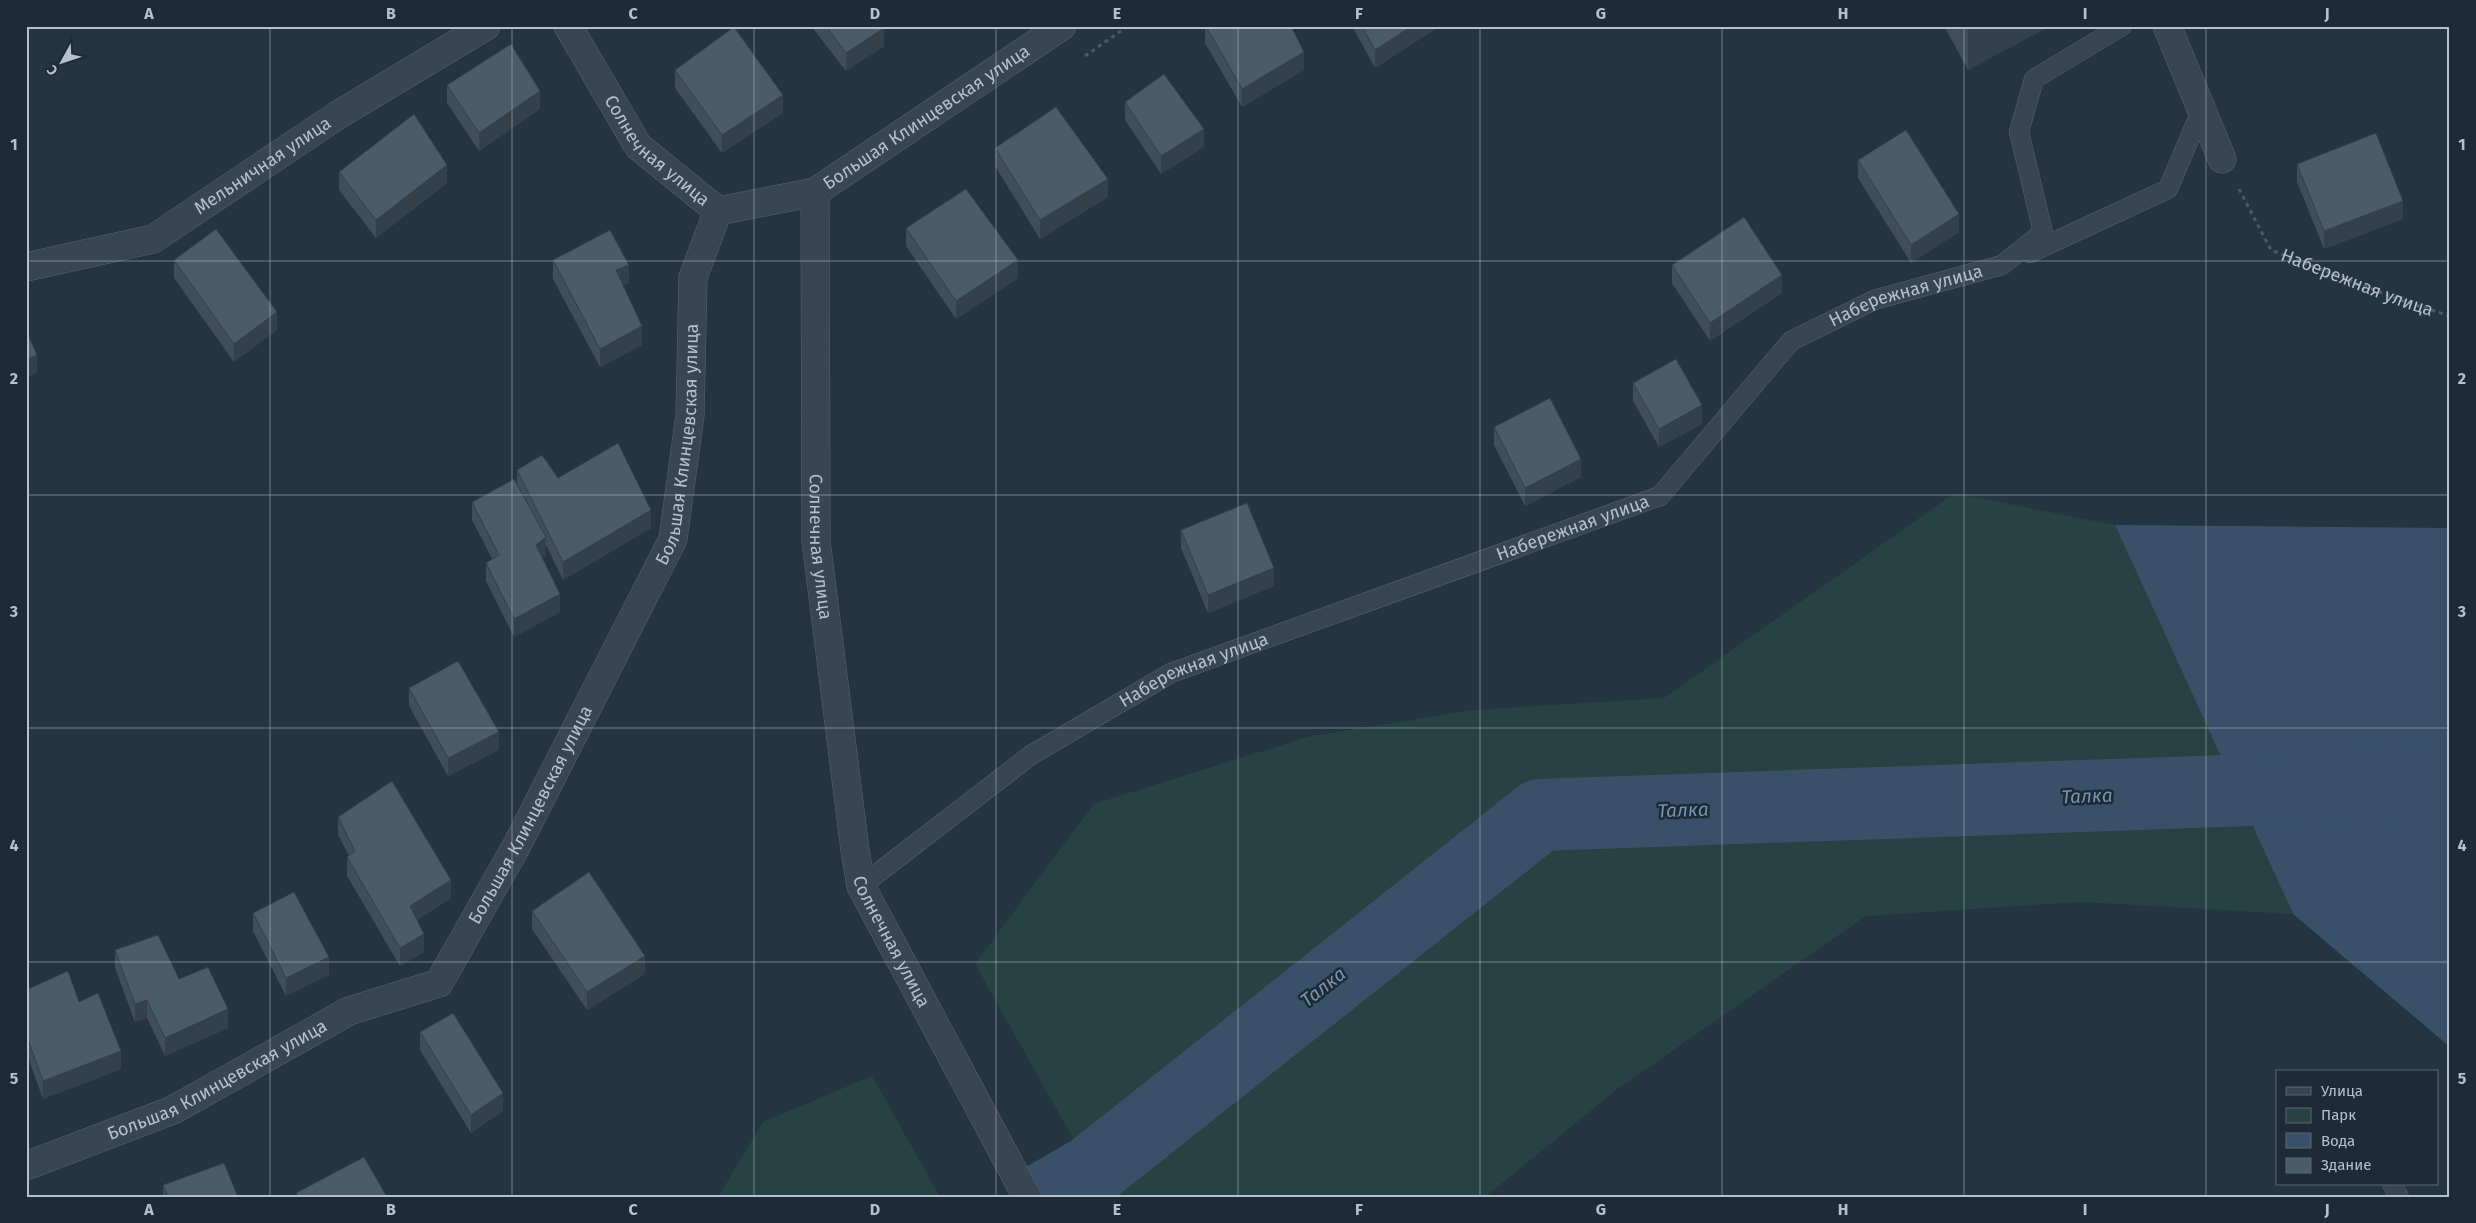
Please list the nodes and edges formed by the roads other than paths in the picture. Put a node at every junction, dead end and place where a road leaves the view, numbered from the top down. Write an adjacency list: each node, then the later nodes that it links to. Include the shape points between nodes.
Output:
1 (486, 26): 11 (street, Мельничная улица, via 338,115 153,239)
2 (568, 26): 9 (street, Солнечная улица, via 638,146)
3 (1062, 26): 8 (street, Большая Клинцевская улица)
4 (2122, 26): 10 (lane, Набережная улица, via 2034,80 2019,132 2043,232)
5 (2167, 26): 6 (street)
6 (2202, 109): 7 (street); 10 (lane, via 2168,189)
7 (2222, 159)
8 (815, 192): 9 (street, Солнечная улица); 12 (street, Солнечная улица, via 816,541)
9 (718, 211): 13 (street, Большая Клинцевская улица, via 693,277 690,415 673,539 517,845 439,983 349,1011 173,1110)
10 (2002, 265): 12 (lane, Набережная улица, via 1874,300 1791,341 1660,496 1171,673 1031,755)
11 (26, 267)
12 (861, 886): 14 (street, Солнечная улица)
13 (26, 1166)
14 (1027, 1197)

